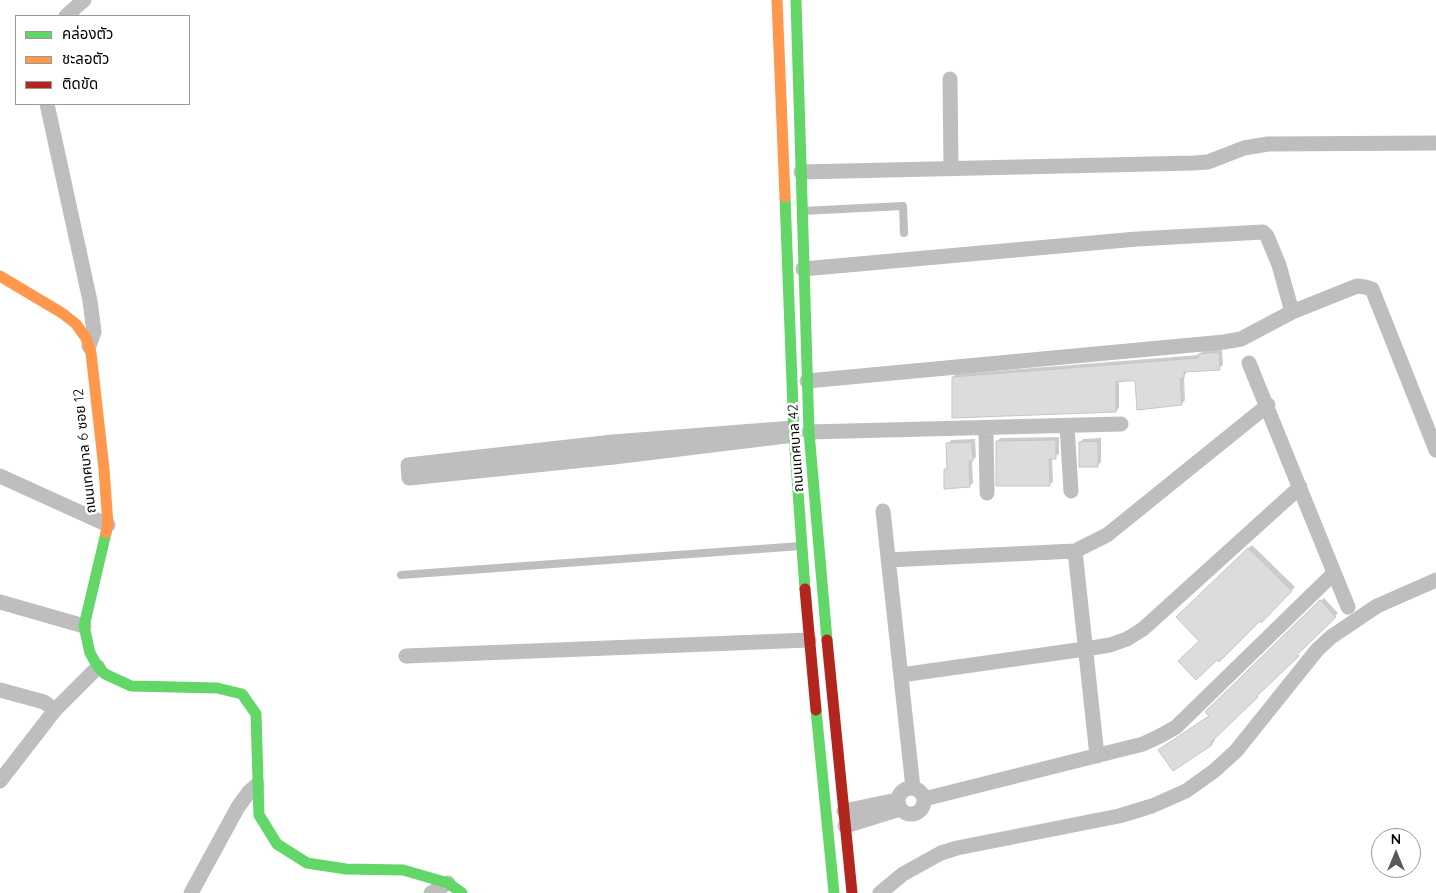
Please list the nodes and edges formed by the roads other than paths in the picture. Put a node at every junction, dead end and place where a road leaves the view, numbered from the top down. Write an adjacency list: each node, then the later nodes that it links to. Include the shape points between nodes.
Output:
1 (84, 0): 4 (street)
2 (777, 0): 22 (street, ถนนเทศบาล 42)
3 (796, 0): 9 (street, ถนนเทศบาล 42)
4 (67, 15)
5 (950, 79): 8 (street)
6 (46, 105): 15 (street, via 92,316 94,337)
7 (1436, 143): 8 (street, via 1268,144 1244,148 1208,162)
8 (951, 168): 9 (street)
9 (801, 172): 10 (street, ถนนเทศบาล 42)
10 (801, 211): 11 (lane, via 903,206); 12 (street, ถนนเทศบาล 42)
11 (904, 233)
12 (804, 269): 14 (street, via 1260,231 1265,233 1272,247); 17 (street, ถนนเทศบาล 42)
13 (0, 276): 15 (street, ถนนเทศบาล 6 ซอย 12, via 76,324)
14 (1292, 312): 17 (street, via 1241,339 1224,342); 25 (street, via 1357,286 1372,289)
15 (88, 346): 33 (street, ถนนเทศบาล 6 ซอย 12)
16 (1249, 363): 18 (street)
17 (807, 381): 23 (street, ถนนเทศบาล 42)
18 (1268, 405): 29 (street); 35 (street, via 1107,535)
19 (1121, 424): 20 (street)
20 (1068, 426): 21 (street); 30 (street)
21 (986, 428): 23 (street); 31 (street)
22 (794, 432): 24 (street); 26 (street); 34 (street, ถนนเทศบาล 42)
23 (809, 432): 56 (street, ถนนเทศบาล 42)
24 (613, 442): 26 (street); 27 (street)
25 (1436, 450)
26 (614, 457): 27 (street)
27 (524, 459): 27 (street, via 409,478 408,465)
28 (0, 476): 33 (street)
29 (1300, 487): 37 (street); 44 (street, via 1143,629 1127,639)
30 (1071, 491)
31 (987, 493)
32 (882, 511): 36 (street)
33 (108, 525): 42 (street, ถนนเทศบาล 6 ซอย 12)
34 (801, 546): 38 (lane); 43 (street, ถนนเทศบาล 42)
35 (1075, 551): 36 (street); 44 (street)
36 (888, 560): 47 (street)
37 (1334, 573): 41 (street); 50 (street, via 1176,728 1143,744)
38 (401, 575)
39 (1436, 580): 63 (street, via 1377,606 1331,637 1236,751 1186,791 1119,816 949,850 918,864)
40 (0, 602): 42 (street)
41 (1348, 608)
42 (84, 626): 46 (street, ถนนเทศบาล 6 ซอย 12, via 90,653)
43 (809, 640): 45 (street); 61 (street, ถนนเทศบาล 42)
44 (1085, 649): 47 (street); 50 (street)
45 (406, 656)
46 (98, 666): 49 (street); 53 (street, via 105,674 131,686 217,688 242,694 256,714)
47 (901, 675): 54 (street)
48 (0, 690): 49 (street, via 44,702)
49 (55, 710): 51 (street)
50 (1097, 756): 54 (street)
51 (6, 763): 52 (street)
52 (0, 781)
53 (257, 785): 57 (street, via 259,815 277,844 307,864 346,869 403,870); 58 (street, via 244,799)
54 (919, 793): 55 (street, via 904,790); 55 (street, via 922,809 918,813 906,814)
55 (899, 804): 56 (street)
56 (844, 818): 62 (street, ถนนเทศบาล 42)
57 (448, 883): 59 (street); 60 (street)
58 (191, 893)
59 (431, 893)
60 (462, 893)
61 (834, 893)
62 (852, 893)
63 (880, 893)

